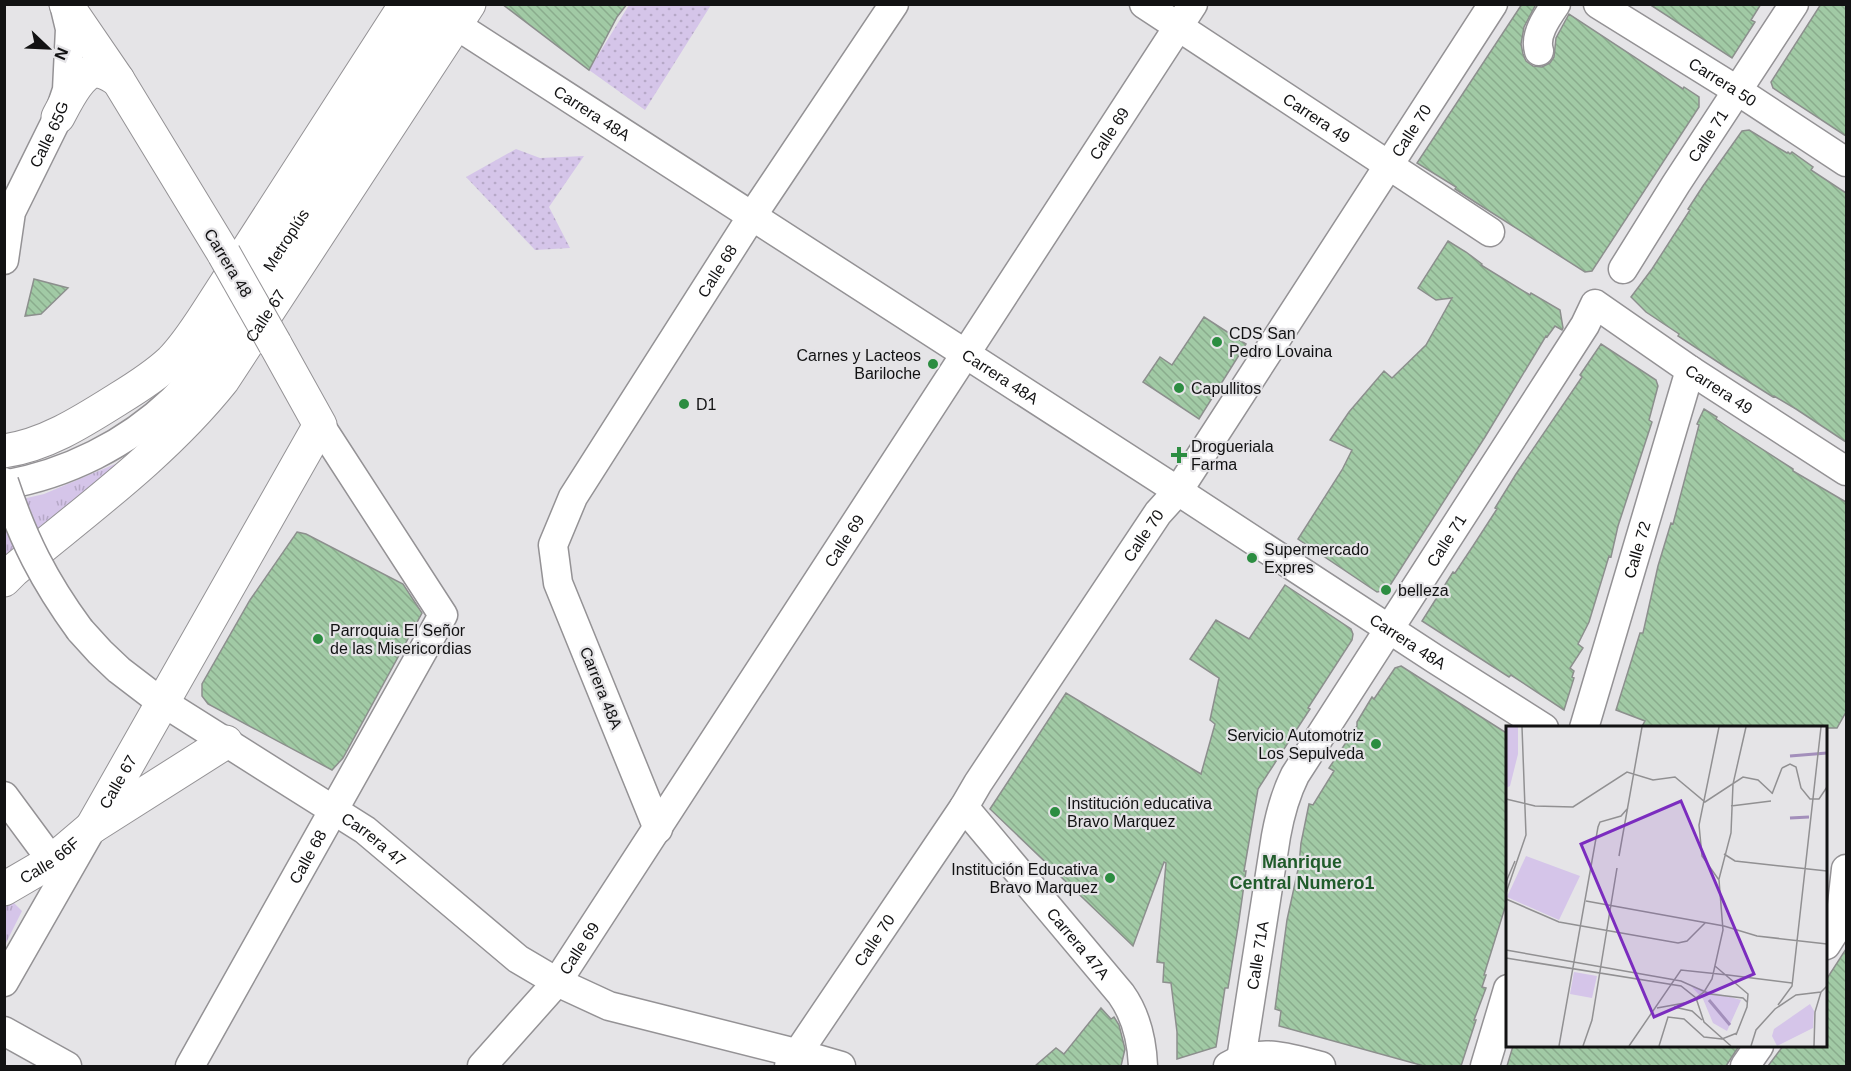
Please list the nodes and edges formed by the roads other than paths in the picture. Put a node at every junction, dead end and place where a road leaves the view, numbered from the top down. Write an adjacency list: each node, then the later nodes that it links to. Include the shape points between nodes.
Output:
1 (65, 4): 12 (main road, Carrera 48); 14 (street, Calle 65G, via 70,30 69,64 67,90)
2 (406, 4): 26 (main road, via 178,353 135,388 58,435)
3 (894, 4): 17 (street, Calle 68)
4 (1144, 4): 10 (street, Carrera 49)
5 (1493, 4): 16 (street, Calle 70)
6 (1556, 4): 11 (street, via 1545,19 1536,44)
7 (1599, 4): 13 (street, Carrera 50)
8 (1794, 4): 13 (street, Calle 71)
9 (454, 11): 17 (street, Carrera 48A); 28 (street, Metroplús, via 175,399 96,455 32,480); 31 (main road, Calle 67, via 224,380 174,435 118,486)
10 (1186, 16): 16 (street, Carrera 49); 23 (street, Calle 69)
11 (1539, 51)
12 (118, 80): 14 (main road, via 104,72 88,72); 25 (main road, Carrera 48, bridge, via 224,254)
13 (1738, 91): 15 (street, Carrera 50); 21 (street, Calle 71)
14 (58, 117): 18 (street, Calle 65G)
15 (1846, 162)
16 (1390, 164): 19 (street, Carrera 49); 29 (street, Calle 70)
17 (752, 216): 23 (street, Carrera 48A); 30 (street, Calle 68, via 573,497)
18 (8, 217): 20 (street, Calle 65G)
19 (1490, 232)
20 (4, 260)
21 (1623, 269)
22 (1595, 304): 24 (street, Carrera 49); 33 (street, Calle 71)
23 (966, 354): 29 (street, Carrera 48A); 43 (street, Calle 69)
24 (1690, 370): 27 (street, Carrera 49); 36 (street, Calle 72)
25 (320, 425): 32 (street, Carrera 48); 34 (main road, Calle 67)
26 (4, 451)
27 (1846, 471)
28 (4, 483): 34 (street, Carrera 47, bridge, via 37,564 60,603 100,652)
29 (1178, 491): 33 (street, Carrera 48A); 40 (street, Calle 70, via 1158,513)
30 (553, 545): 43 (street, Carrera 48A, via 558,583)
31 (4, 580)
32 (443, 615): 41 (street, Calle 68)
33 (1390, 630): 35 (street, Carrera 48A); 38 (street, Calle 71)
34 (163, 702): 37 (street, Carrera 47); 42 (main road, Calle 67)
35 (1541, 726)
36 (1585, 726)
37 (226, 742): 41 (street, Carrera 47); 42 (main road)
38 (1295, 774): 54 (street, Calle 71A, via 1282,805)
39 (4, 796): 44 (street)
40 (964, 807): 53 (street, Calle 70); 59 (street, Carrera 47A, via 1121,994 1137,1027)
41 (334, 810): 49 (street, Carrera 47, via 382,843 518,959); 56 (street, Calle 68)
42 (92, 827): 44 (main road, Calle 66F); 48 (street, Calle 67)
43 (658, 829): 49 (street, Calle 69)
44 (52, 861): 46 (main road, Calle 66F)
45 (1846, 869): 47 (street)
46 (4, 889)
47 (1834, 927)
48 (4, 982)
49 (556, 982): 53 (street, Carrera 47, via 609,1006); 57 (street, Calle 69)
50 (1506, 996): 61 (street)
51 (4, 1031): 55 (street)
52 (1758, 1047): 62 (street)
53 (792, 1060): 58 (street, Carrera 47)
54 (1236, 1064): 60 (street, via 1273,1055)
55 (67, 1066)
56 (190, 1066)
57 (482, 1066)
58 (841, 1066)
59 (1143, 1066)
60 (1321, 1066)
61 (1485, 1066)
62 (1745, 1066)

